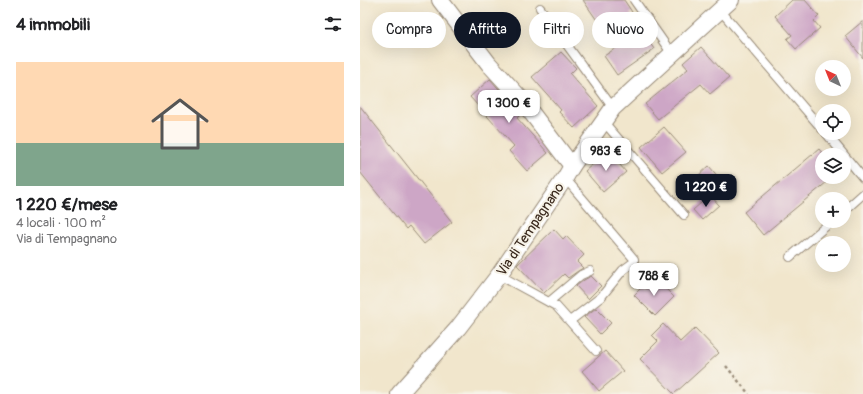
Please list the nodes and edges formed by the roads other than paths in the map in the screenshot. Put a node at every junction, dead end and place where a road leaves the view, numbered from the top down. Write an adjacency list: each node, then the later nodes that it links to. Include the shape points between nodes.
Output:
1 (440, 0): 9 (street, via 489,64 521,99)
2 (634, 0): 5 (lane)
3 (726, 5): 5 (street, Via di Tempagnano); 7 (lane)
4 (540, 8): 6 (lane)
5 (672, 54): 6 (street, Via di Tempagnano)
6 (608, 114): 9 (street, Via di Tempagnano); 13 (lane)
7 (815, 120)
8 (832, 140): 10 (lane)
9 (569, 172): 17 (street, Via di Tempagnano); 19 (lane, via 634,259 601,296)
10 (863, 178)
11 (863, 194): 12 (lane)
12 (851, 205)
13 (684, 215)
14 (824, 228): 15 (lane)
15 (790, 257)
16 (590, 271): 18 (lane, via 581,275)
17 (499, 275): 18 (lane); 21 (street, Via di Tempagnano, via 458,328)
18 (549, 302): 19 (lane)
19 (570, 321): 20 (lane)
20 (596, 351)
21 (399, 394)

